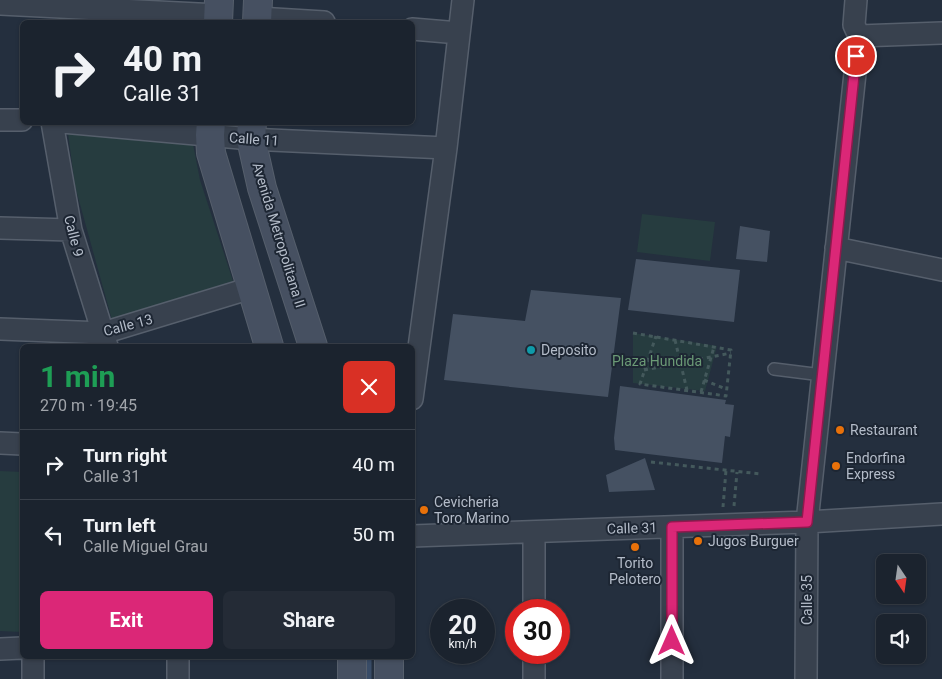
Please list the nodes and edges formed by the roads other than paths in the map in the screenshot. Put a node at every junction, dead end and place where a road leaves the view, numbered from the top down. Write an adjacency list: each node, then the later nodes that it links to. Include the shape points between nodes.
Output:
1 (463, 0): 9 (street)
2 (856, 0): 11 (street, via 854,25)
3 (0, 4): 4 (street)
4 (54, 10): 5 (street)
5 (218, 12)
6 (258, 13): 7 (street)
7 (309, 20)
8 (415, 29): 9 (street)
9 (459, 32): 18 (street)
10 (942, 33): 11 (street)
11 (858, 36): 21 (street, Calle 35)
12 (0, 120): 13 (street)
13 (20, 120)
14 (53, 125): 20 (street, Calle 9)
15 (126, 125): 16 (street, Calle 11)
16 (211, 129): 17 (street, Calle 11); 23 (main road, via 211,154)
17 (252, 131): 18 (street, Calle 11); 27 (main road, Avenida Metropolitana II, via 262,188)
18 (446, 148): 30 (street)
19 (0, 228): 20 (street)
20 (71, 230): 25 (street, Calle 9)
21 (836, 248): 22 (street); 29 (street, Calle 35)
22 (942, 270)
23 (251, 288): 25 (street, Calle 13); 26 (main road)
24 (0, 329): 25 (street, Calle 13)
25 (105, 340)
26 (269, 344)
27 (312, 344)
28 (774, 369): 29 (lane)
29 (822, 375): 34 (street, Calle 35)
30 (415, 378)
31 (0, 443): 32 (street)
32 (20, 444)
33 (942, 514): 34 (street, Calle 31)
34 (807, 522): 35 (street, Calle 31); 52 (street, Calle 35)
35 (672, 527): 36 (street, Calle 31); 51 (street)
36 (534, 532): 37 (street, Calle 31); 38 (street)
37 (415, 536)
38 (534, 599)
39 (20, 648): 40 (street)
40 (0, 649)
41 (33, 659): 46 (street)
42 (178, 659): 47 (street)
43 (352, 659): 48 (main road)
44 (390, 659): 49 (main road)
45 (534, 664): 50 (street)
46 (33, 679)
47 (178, 679)
48 (352, 679)
49 (389, 679)
50 (534, 679)
51 (672, 679)
52 (806, 679)

